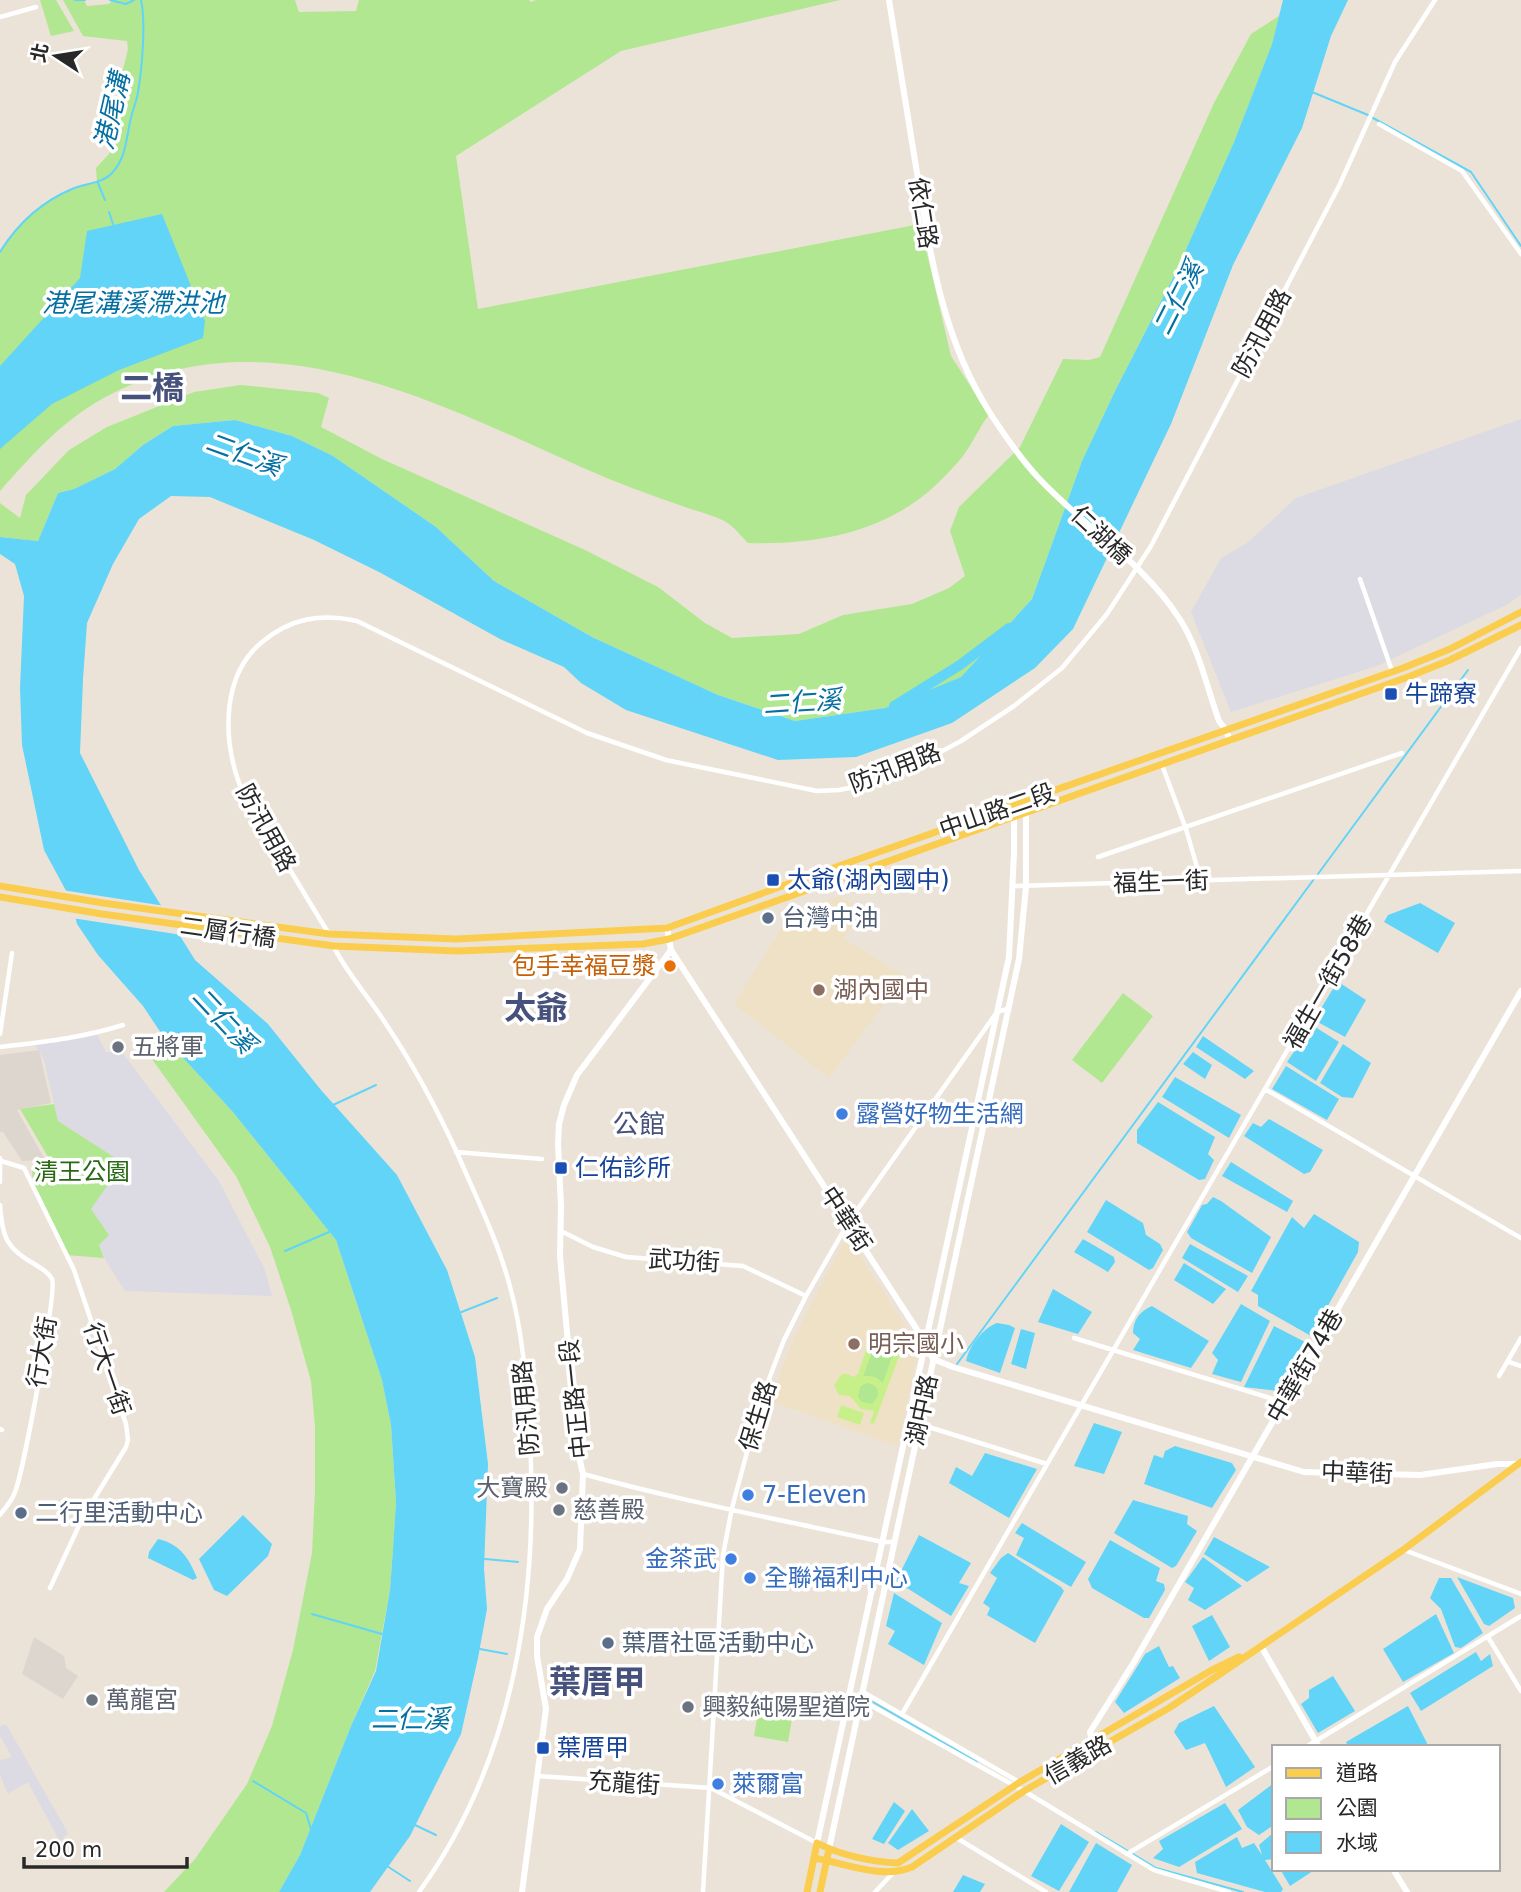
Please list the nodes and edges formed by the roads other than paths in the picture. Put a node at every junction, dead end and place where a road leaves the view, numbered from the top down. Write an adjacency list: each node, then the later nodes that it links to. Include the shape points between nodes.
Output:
1 (890, 0): 7 (street, 依仁路, via 937,288 969,375)
2 (1435, 0): 31 (street, 防汛用路, via 1395,62 1339,186 1151,546 1107,614 1062,668 1014,706 920,762 866,785 817,791 625,748 357,621 319,616 288,624 256,647 238,674 231,694 229,739 248,802)
3 (36, 7): 4 (street)
4 (0, 18)
5 (1379, 124): 6 (street, via 1462,171)
6 (1521, 254)
7 (992, 415): 13 (street, 仁湖橋, via 1035,474 1160,591 1182,621)
8 (1360, 579): 12 (street)
9 (1521, 612): 12 (main road, 中山路二段, via 1450,649)
10 (1521, 626): 14 (main road, 中山路二段, via 1439,664)
11 (1521, 648): 24 (street, 福生一街58巷)
12 (1392, 672): 13 (main road, 中山路二段)
13 (1226, 730): 14 (street, 仁湖橋); 17 (main road, 中山路二段)
14 (1230, 741): 16 (main road, 中山路二段)
15 (1402, 753): 21 (street)
16 (1161, 765): 19 (main road, 中山路二段); 21 (street)
17 (1023, 802): 18 (main road, 中山路二段); 19 (street, 湖中路)
18 (1011, 806): 20 (street, 湖中路); 30 (main road, 中山路二段)
19 (1026, 812): 20 (main road, 中山路二段); 28 (street, 湖中路)
20 (1014, 816): 27 (street, 湖中路); 33 (main road, 中山路二段)
21 (1186, 828): 22 (street); 25 (street)
22 (1098, 857)
23 (1521, 871): 24 (street)
24 (1391, 875): 25 (street, 福生一街); 44 (street, 福生一街58巷)
25 (1201, 881): 28 (street, 福生一街)
26 (0, 886): 31 (main road, 二層行橋)
27 (1014, 886): 28 (street, 福生一街); 40 (street, 湖中路, via 1009,957)
28 (1026, 887): 39 (street, 湖中路, via 1019,959)
29 (0, 897): 34 (main road, 二層行橋)
30 (667, 928): 32 (main road, 中山路二段); 33 (street)
31 (329, 934): 32 (main road, 二層行橋)
32 (456, 939)
33 (669, 939): 35 (main road, 中山路二段, via 595,947); 36 (street)
34 (334, 946): 35 (main road, 二層行橋); 45 (street, 防汛用路, via 387,1025)
35 (457, 950)
36 (671, 950): 51 (street, 中華街); 52 (street, 中正路一段, via 586,1061 564,1105 558,1144)
37 (12, 953): 42 (street)
38 (1521, 991): 48 (street, 中華街74巷)
39 (1006, 1009): 40 (street); 59 (street, 湖中路)
40 (997, 1012): 51 (street, 保生路); 57 (street, 湖中路)
41 (123, 1025): 43 (street, via 65,1040)
42 (0, 1034)
43 (0, 1047)
44 (1265, 1089): 48 (street); 58 (street)
45 (456, 1152): 46 (street); 100 (street, 防汛用路, via 510,1285 526,1374 533,1478 530,1556 517,1657 498,1736 454,1837)
46 (542, 1159)
47 (0, 1160): 49 (street); 75 (street, 行大一街, via 23,1168 74,1270 128,1435 126,1447 83,1517)
48 (1416, 1176): 53 (street); 63 (street, 中華街74巷)
49 (0, 1182)
50 (0, 1205): 71 (street, 行大街, via 4,1236 15,1251 52,1279 52,1293 16,1492)
51 (848, 1223): 54 (street, 保生路); 57 (street, 中華街)
52 (561, 1231): 54 (street, 武功街, via 626,1257 743,1266); 69 (street, 中正路一段, via 563,1298)
53 (1521, 1238)
54 (806, 1296): 70 (street, 保生路, via 763,1394)
55 (1074, 1338): 58 (street)
56 (1521, 1338): 60 (street)
57 (925, 1342): 59 (street, 中華街); 72 (street, 湖中路)
58 (1114, 1351): 63 (street); 64 (street)
59 (933, 1359): 64 (street, 中華街); 65 (street, 湖中路)
60 (1508, 1361): 61 (street); 62 (street)
61 (1521, 1366)
62 (1499, 1376)
63 (1283, 1402): 66 (street, 中華街74巷)
64 (1080, 1406): 66 (street, 中華街); 68 (street)
65 (919, 1424): 68 (street); 73 (street, 湖中路)
66 (1252, 1457): 67 (street, 中華街, via 1304,1472 1402,1475); 84 (street, 中華街74巷, via 1090,1732)
67 (1519, 1463): 74 (main road, 信義路)
68 (1046, 1464): 83 (street)
69 (583, 1474): 70 (street); 88 (street, 中正路一段, via 580,1549 537,1637 546,1709)
70 (732, 1508): 72 (street); 90 (street, 保生路, via 721,1579)
71 (0, 1515)
72 (882, 1542): 73 (street); 93 (street, 湖中路)
73 (894, 1542): 81 (street, 湖中路)
74 (1403, 1549): 76 (street); 79 (main road, 信義路)
75 (50, 1588)
76 (1521, 1594)
77 (1521, 1616): 78 (street)
78 (1488, 1637): 80 (street); 85 (street)
79 (1261, 1646): 84 (main road, 信義路); 85 (street); 86 (main road, 信義路)
80 (1521, 1691)
81 (862, 1692): 82 (street, 湖中路); 83 (street)
82 (861, 1700): 89 (street); 94 (street, 湖中路)
83 (902, 1714): 89 (street)
84 (1091, 1740): 86 (street); 89 (main road, 信義路)
85 (1318, 1744)
86 (1094, 1751): 91 (main road, 信義路)
87 (1272, 1767): 95 (street)
88 (538, 1776): 90 (street, 充龍街); 101 (street, 中正路一段)
89 (1017, 1784): 91 (street); 94 (main road, 信義路, via 905,1859 890,1863)
90 (710, 1788): 93 (street); 102 (street, 保生路)
91 (1024, 1791): 92 (main road, 信義路); 95 (street)
92 (955, 1837): 99 (main road, 信義路, via 912,1867); 106 (street)
93 (817, 1843): 94 (main road); 96 (main road, 湖中路)
94 (829, 1849): 97 (main road, 湖中路)
95 (1127, 1854): 107 (street, via 1154,1870)
96 (814, 1858): 97 (main road); 103 (main road, 湖中路)
97 (827, 1860): 99 (main road); 104 (main road, 湖中路)
98 (1394, 1871): 108 (street)
99 (895, 1872): 105 (street, 信義路)
100 (419, 1892)
101 (522, 1892)
102 (703, 1892)
103 (807, 1892)
104 (820, 1892)
105 (876, 1892)
106 (1046, 1892)
107 (1229, 1892)
108 (1407, 1892)

